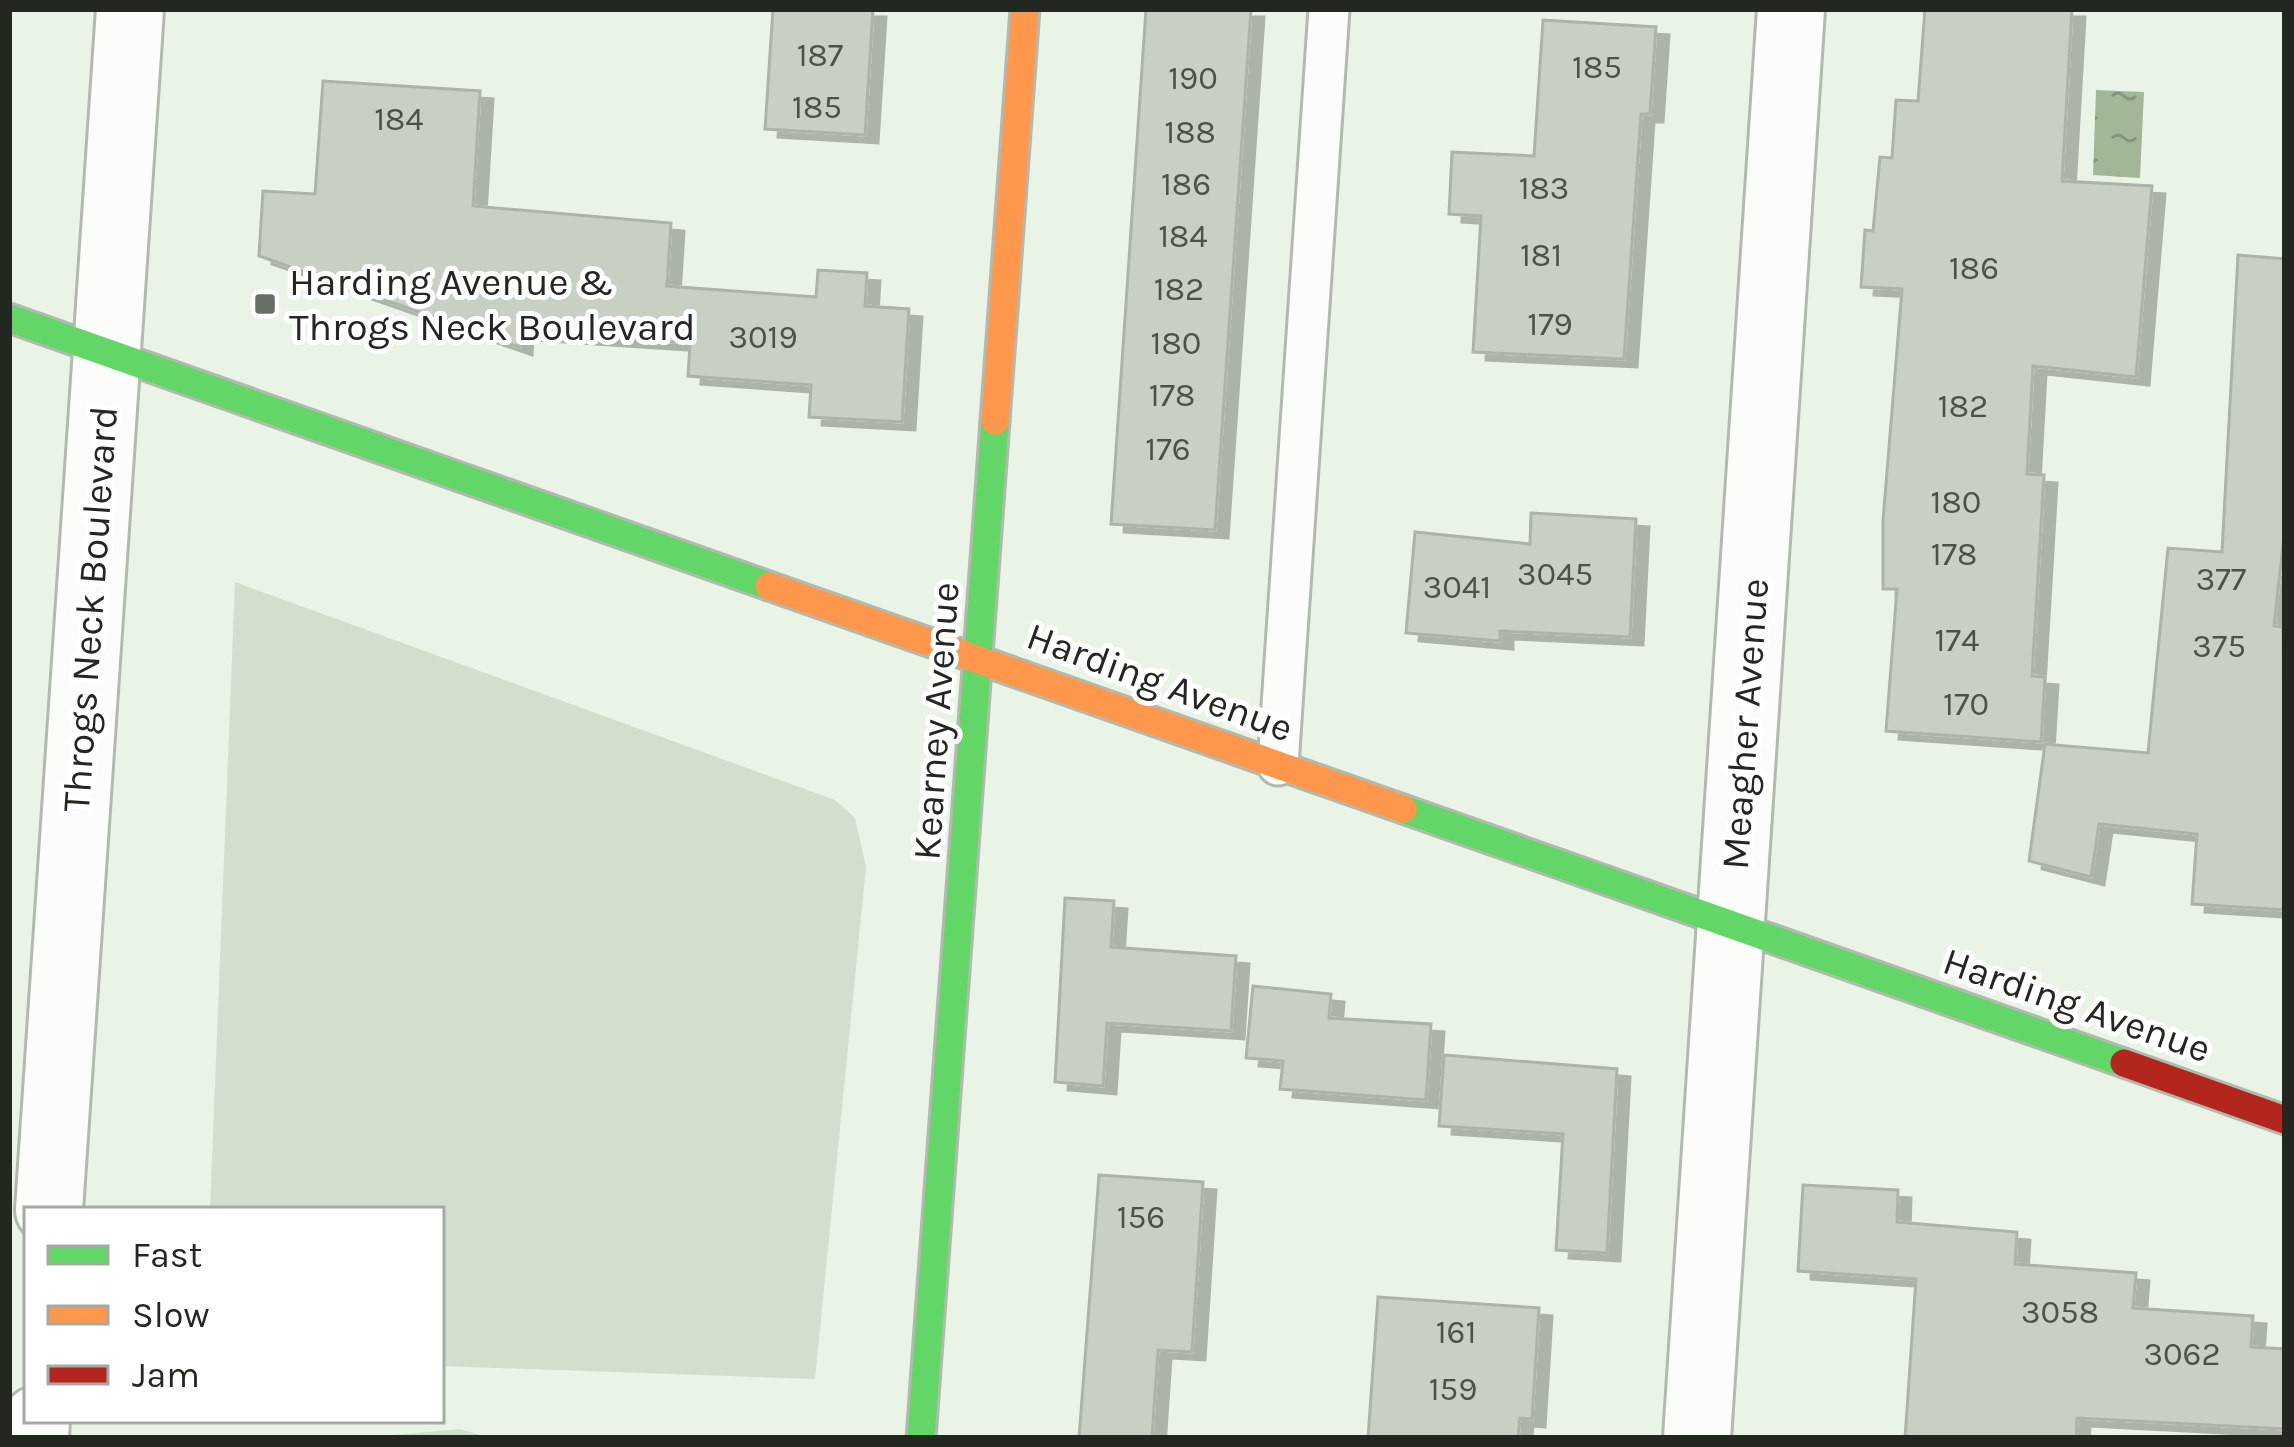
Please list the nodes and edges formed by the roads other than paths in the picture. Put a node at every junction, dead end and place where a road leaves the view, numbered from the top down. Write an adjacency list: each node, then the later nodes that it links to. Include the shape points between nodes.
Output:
1 (130, 9): 6 (street, Throgs Neck Boulevard)
2 (1025, 9): 7 (street, Kearney Avenue)
3 (1329, 9): 8 (lane)
4 (1791, 9): 9 (street, Meagher Avenue)
5 (9, 318): 6 (street, Harding Avenue)
6 (107, 353): 7 (street, Harding Avenue); 11 (street, Throgs Neck Boulevard)
7 (980, 660): 8 (street, Harding Avenue); 12 (street, Kearney Avenue)
8 (1278, 765): 9 (street, Harding Avenue)
9 (1731, 925): 10 (street, Harding Avenue); 13 (street, Meagher Avenue)
10 (2285, 1120)
11 (49, 1207)
12 (921, 1438)
13 (1697, 1438)

